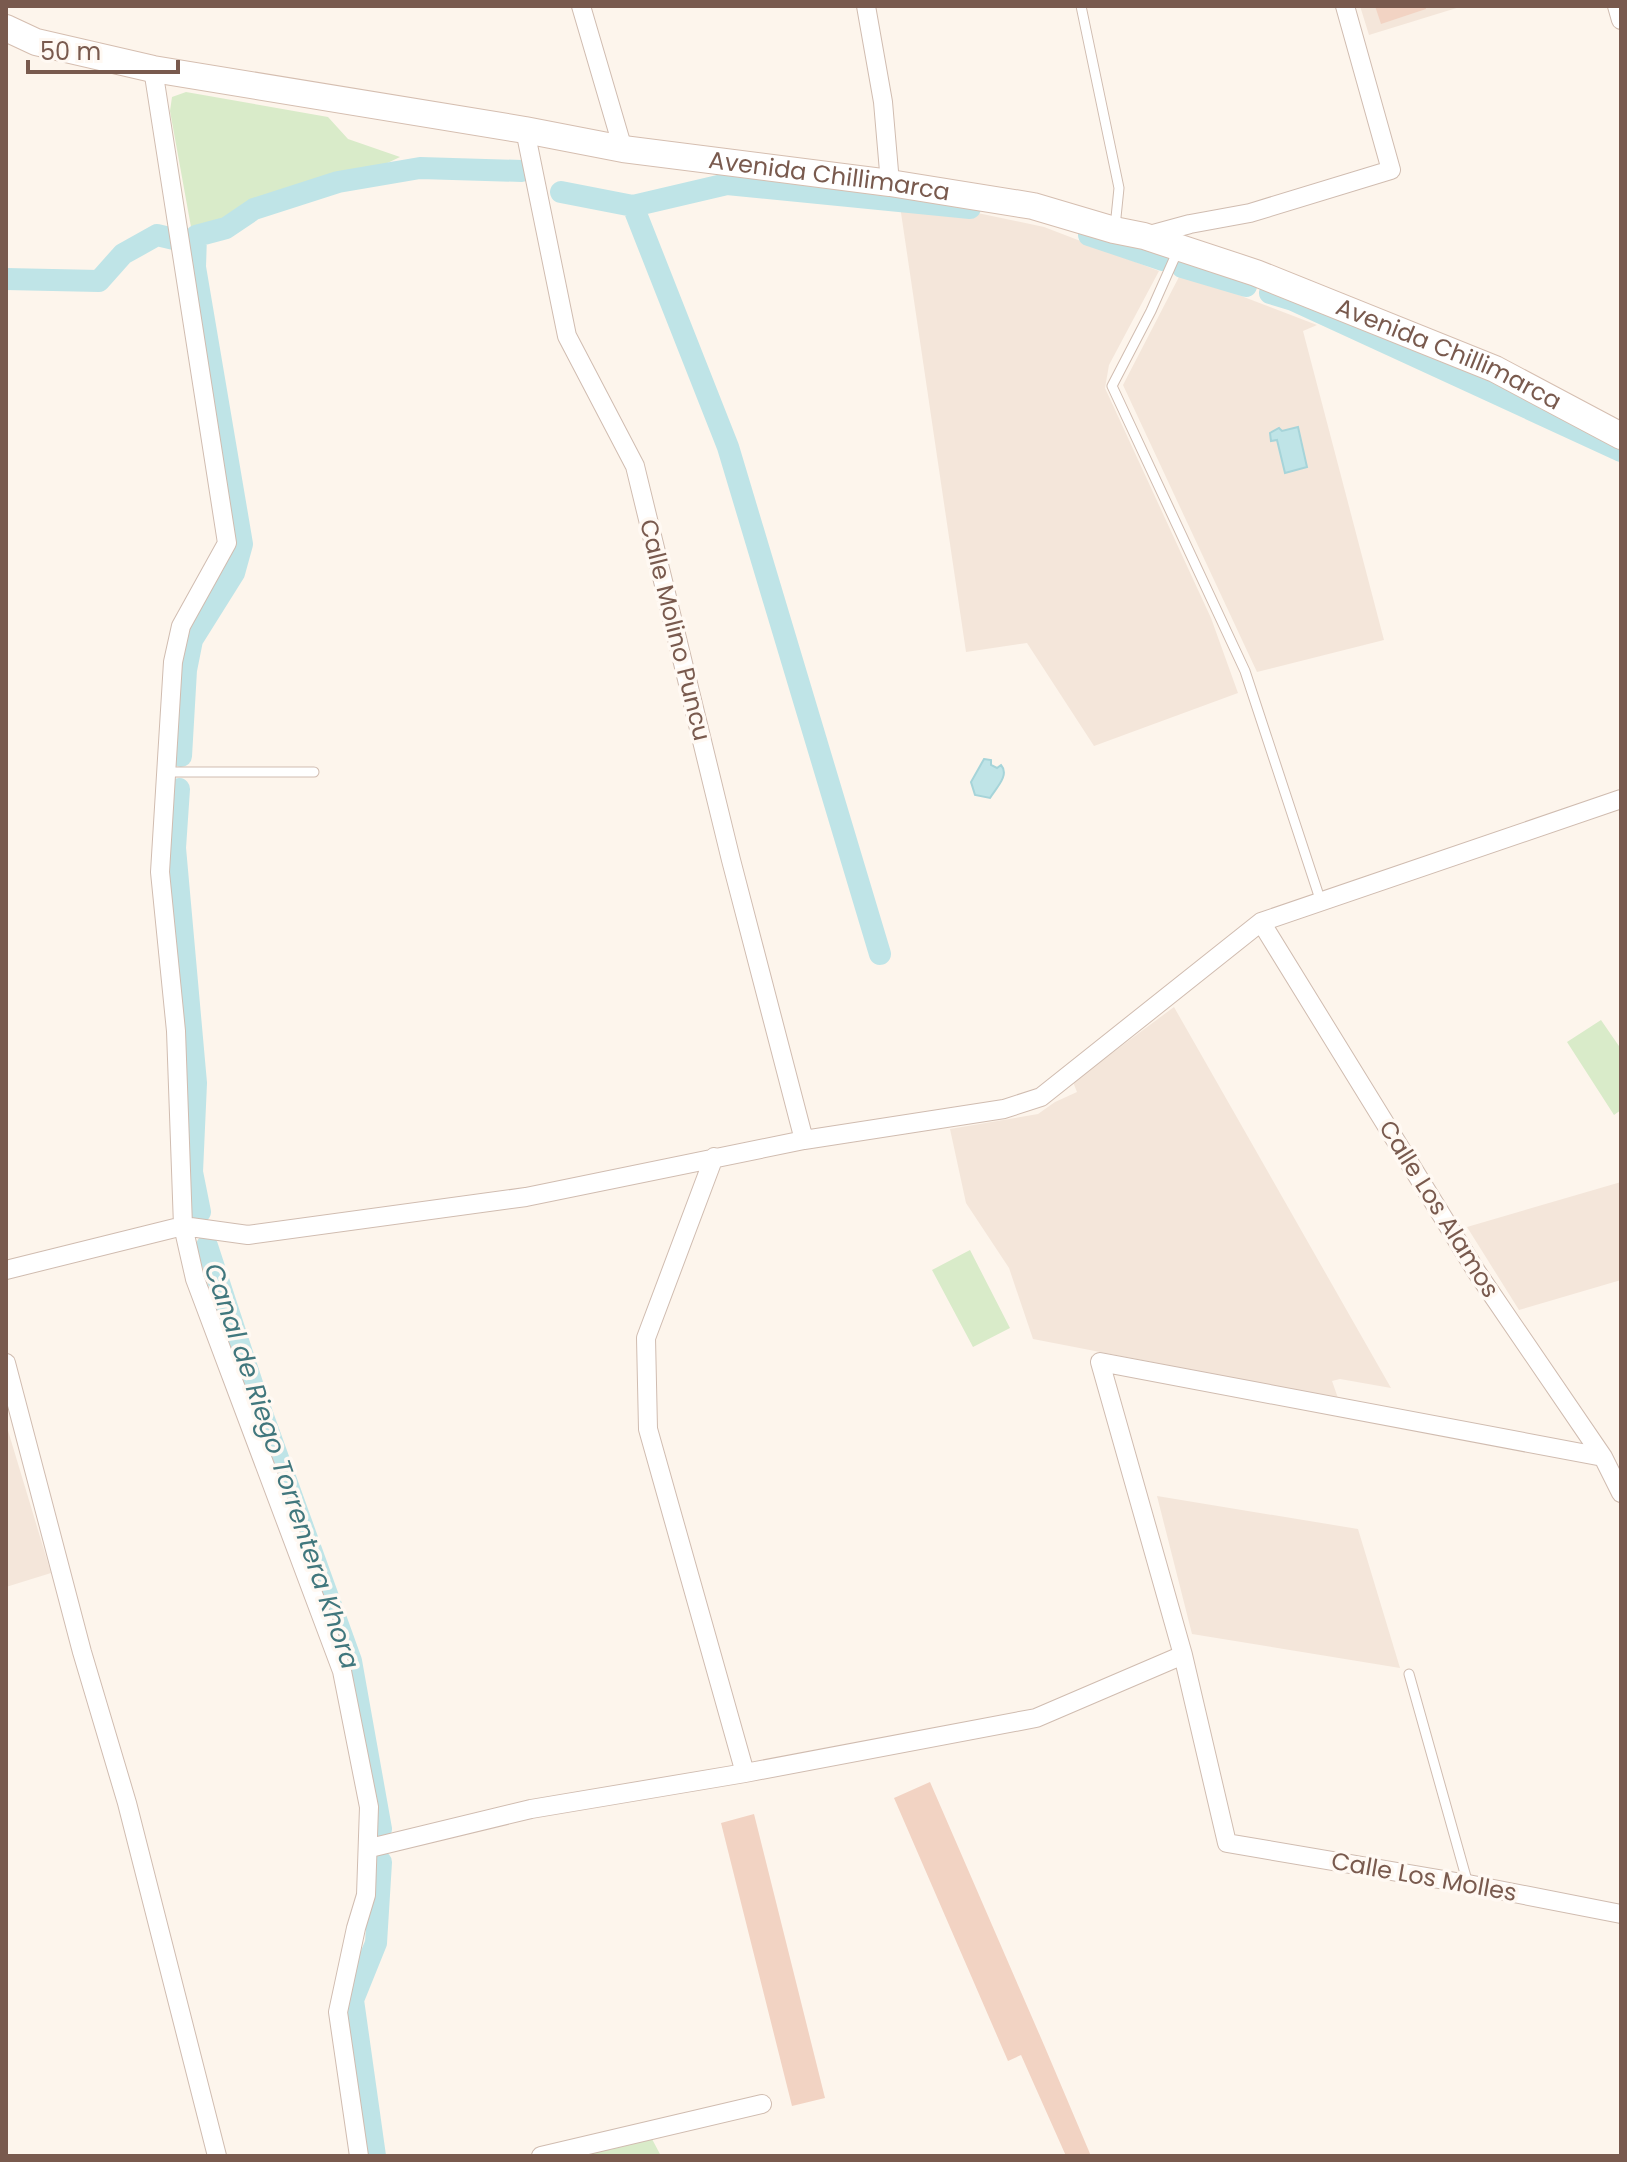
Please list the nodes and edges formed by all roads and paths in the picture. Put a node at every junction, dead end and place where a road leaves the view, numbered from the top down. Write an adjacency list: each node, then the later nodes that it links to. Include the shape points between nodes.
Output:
1 (581, 6): 10 (street)
2 (866, 6): 11 (street)
3 (1081, 6): 12 (lane, via 1119,188)
4 (1345, 6): 13 (street, via 1391,170 1250,213)
5 (1617, 6): 6 (street)
6 (1621, 20)
7 (6, 28): 8 (street, Avenida Chillimarca, via 36,42)
8 (153, 69): 9 (street, Avenida Chillimarca); 16 (street, via 227,543 181,626 173,662)
9 (525, 130): 10 (street, Avenida Chillimarca); 21 (street, Calle Molino Puncu, via 567,336 635,466)
10 (623, 149): 11 (street, Avenida Chillimarca)
11 (890, 183): 12 (street, Avenida Chillimarca, via 1033,206)
12 (1114, 230): 13 (street, Avenida Chillimarca)
13 (1144, 236): 14 (street, Avenida Chillimarca)
14 (1179, 248): 15 (street, Avenida Chillimarca, via 1256,273 1495,369); 19 (lane, via 1112,386 1245,671)
15 (1621, 436)
16 (166, 772): 17 (lane); 23 (street, via 160,872 176,1031)
17 (314, 772)
18 (1621, 799): 19 (street)
19 (1321, 902): 20 (street)
20 (1261, 922): 21 (street, via 1041,1097 1004,1109); 26 (street, Calle Los Alamos, via 1476,1271)
21 (804, 1140): 22 (street)
22 (714, 1157): 23 (street, via 526,1197 248,1235); 30 (street, via 646,1338 648,1429)
23 (183, 1226): 24 (street); 31 (street, via 195,1279 342,1671 369,1807)
24 (6, 1270)
25 (6, 1363): 35 (street)
26 (1603, 1457): 27 (street, Calle Los Alamos); 28 (street, via 1100,1362)
27 (1621, 1493)
28 (1183, 1655): 30 (street, via 1036,1718); 32 (street, Calle Los Molles, via 1227,1843)
29 (1409, 1674): 32 (lane)
30 (745, 1773): 31 (street, via 531,1809)
31 (370, 1848): 36 (street, via 366,1895 338,2012)
32 (1468, 1884): 33 (street, Calle Los Molles)
33 (1621, 1914)
34 (762, 2104): 37 (street)
35 (217, 2156)
36 (359, 2156)
37 (541, 2156)

